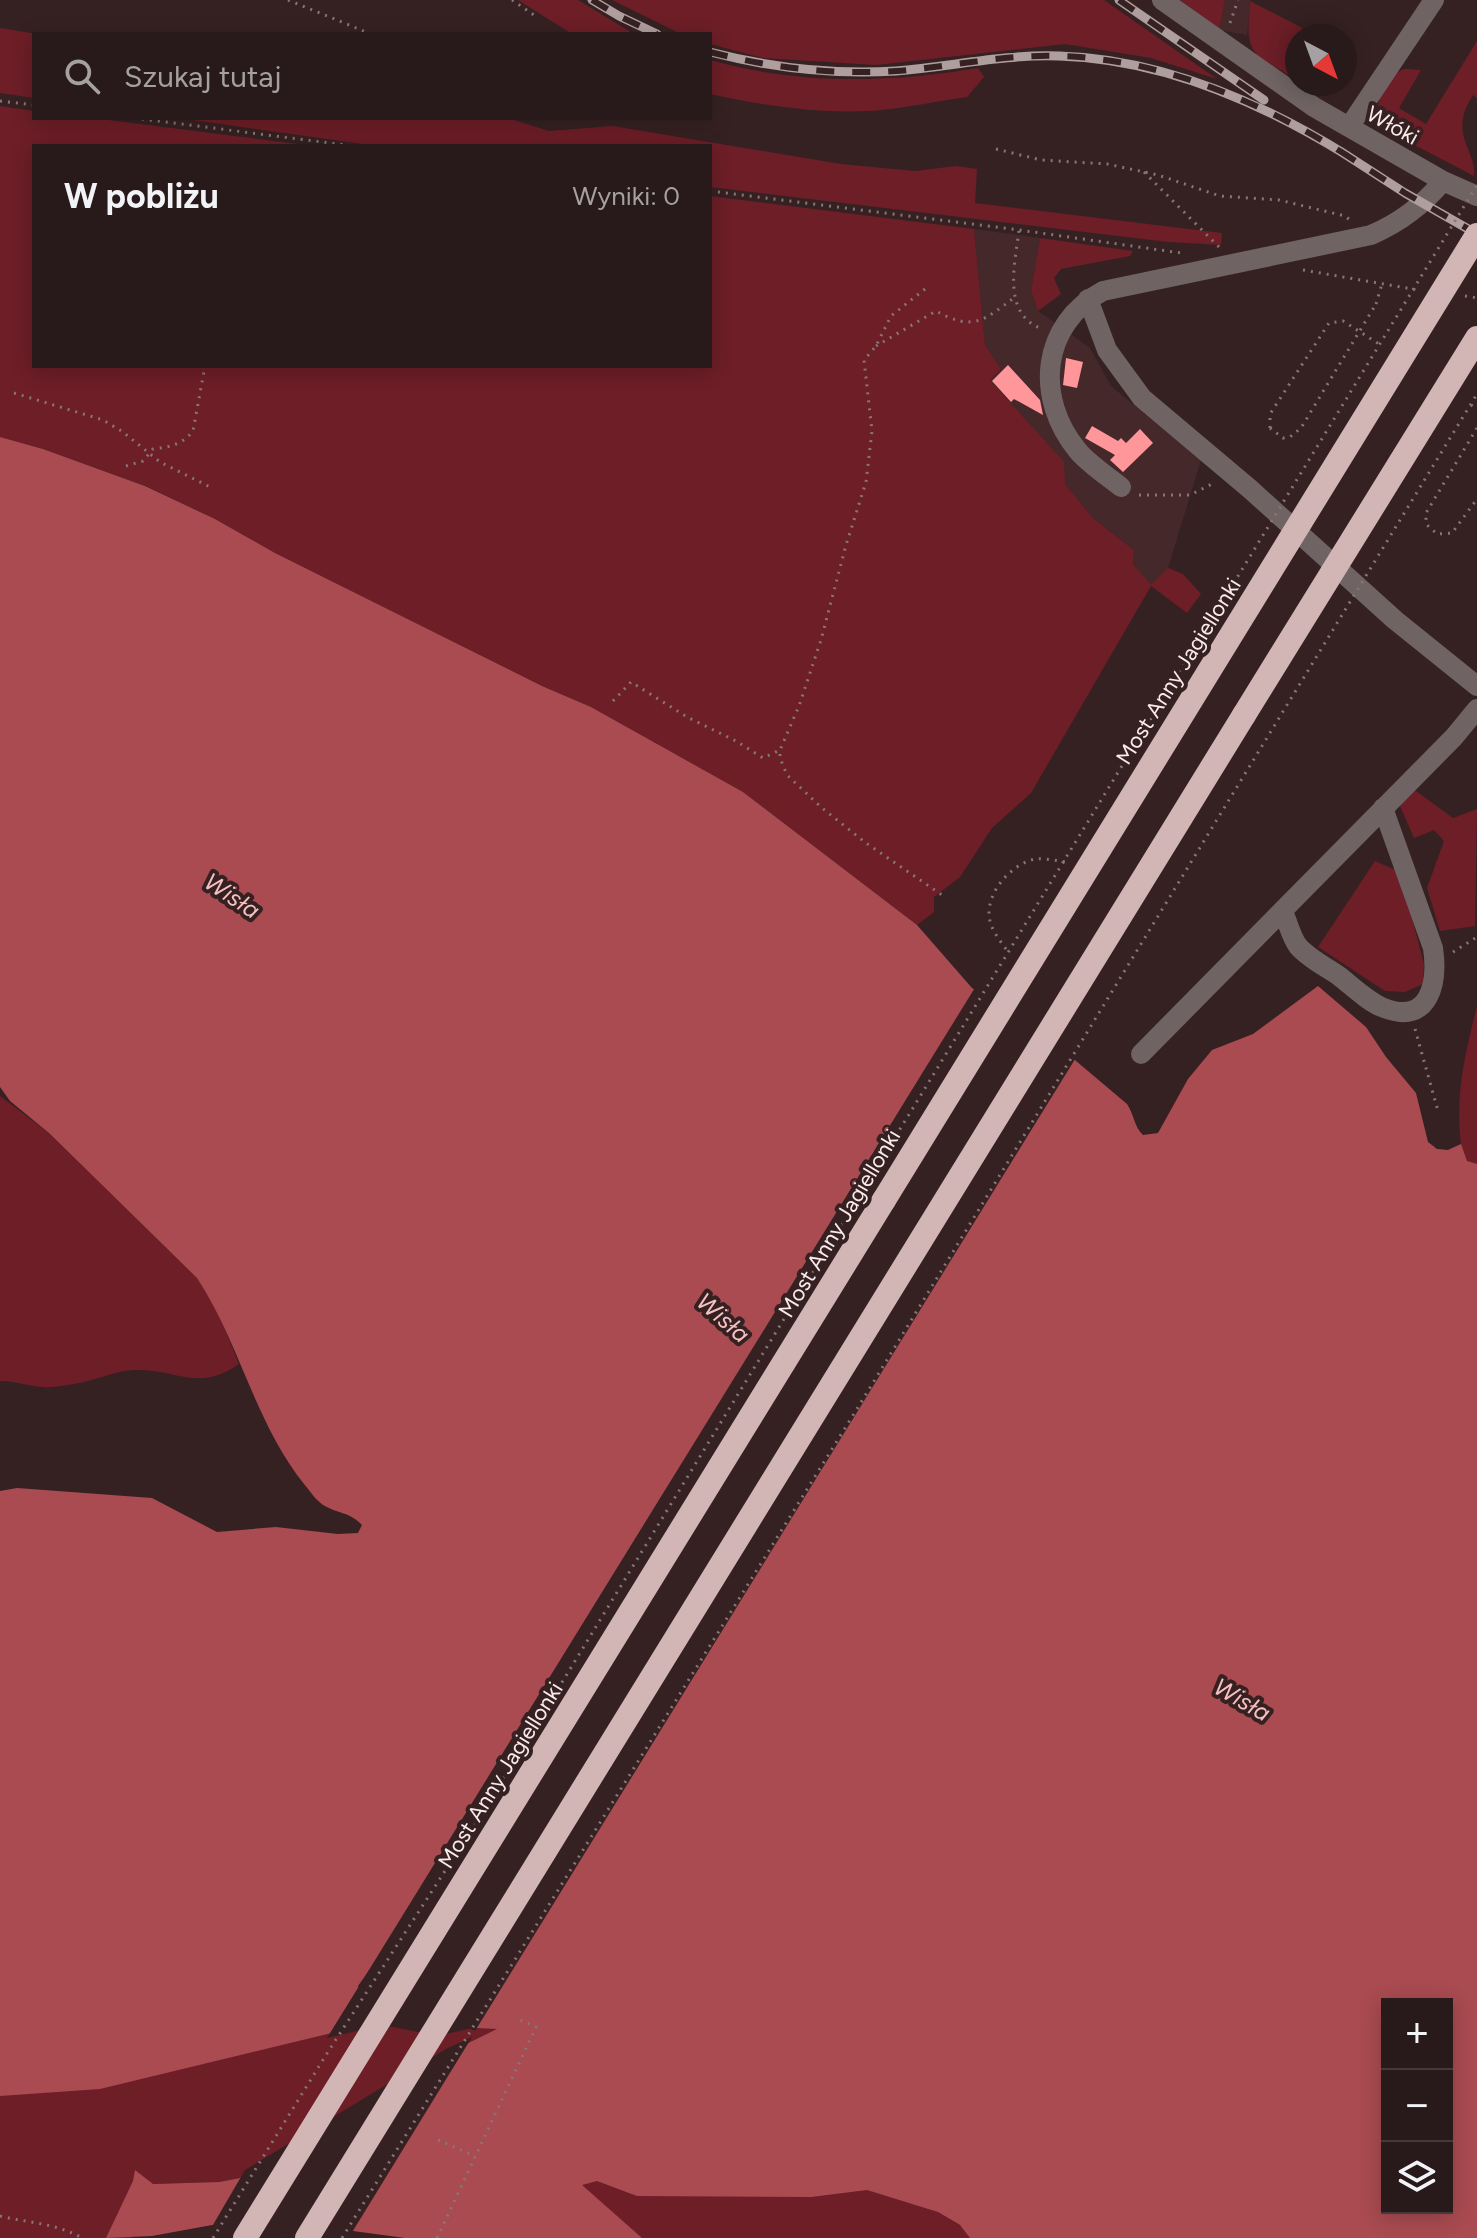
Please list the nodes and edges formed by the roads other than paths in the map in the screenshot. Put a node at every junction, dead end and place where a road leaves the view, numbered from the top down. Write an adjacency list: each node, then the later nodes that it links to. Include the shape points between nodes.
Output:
1 (1162, 0): 3 (street, Włóki)
2 (1434, 0): 3 (street)
3 (1349, 127): 4 (street, Włóki)
4 (1443, 181): 5 (street, Włóki); 7 (street, via 1422,203 1371,235 1103,291)
5 (1477, 196)
6 (1477, 235): 15 (highway, Most Anny Jagiellonki, bridge)
7 (1088, 299): 9 (street, via 1058,336 1050,361 1053,406 1079,453); 10 (street, via 1107,350 1142,398)
8 (1477, 338): 16 (highway, bridge)
9 (1121, 487)
10 (1477, 686)
11 (1477, 709): 12 (street)
12 (1383, 808): 13 (street); 13 (street, via 1433,948 1436,971 1426,1000 1410,1010 1381,1008 1298,946)
13 (1283, 912): 14 (street)
14 (1141, 1054)
15 (245, 2238)
16 (307, 2238)

